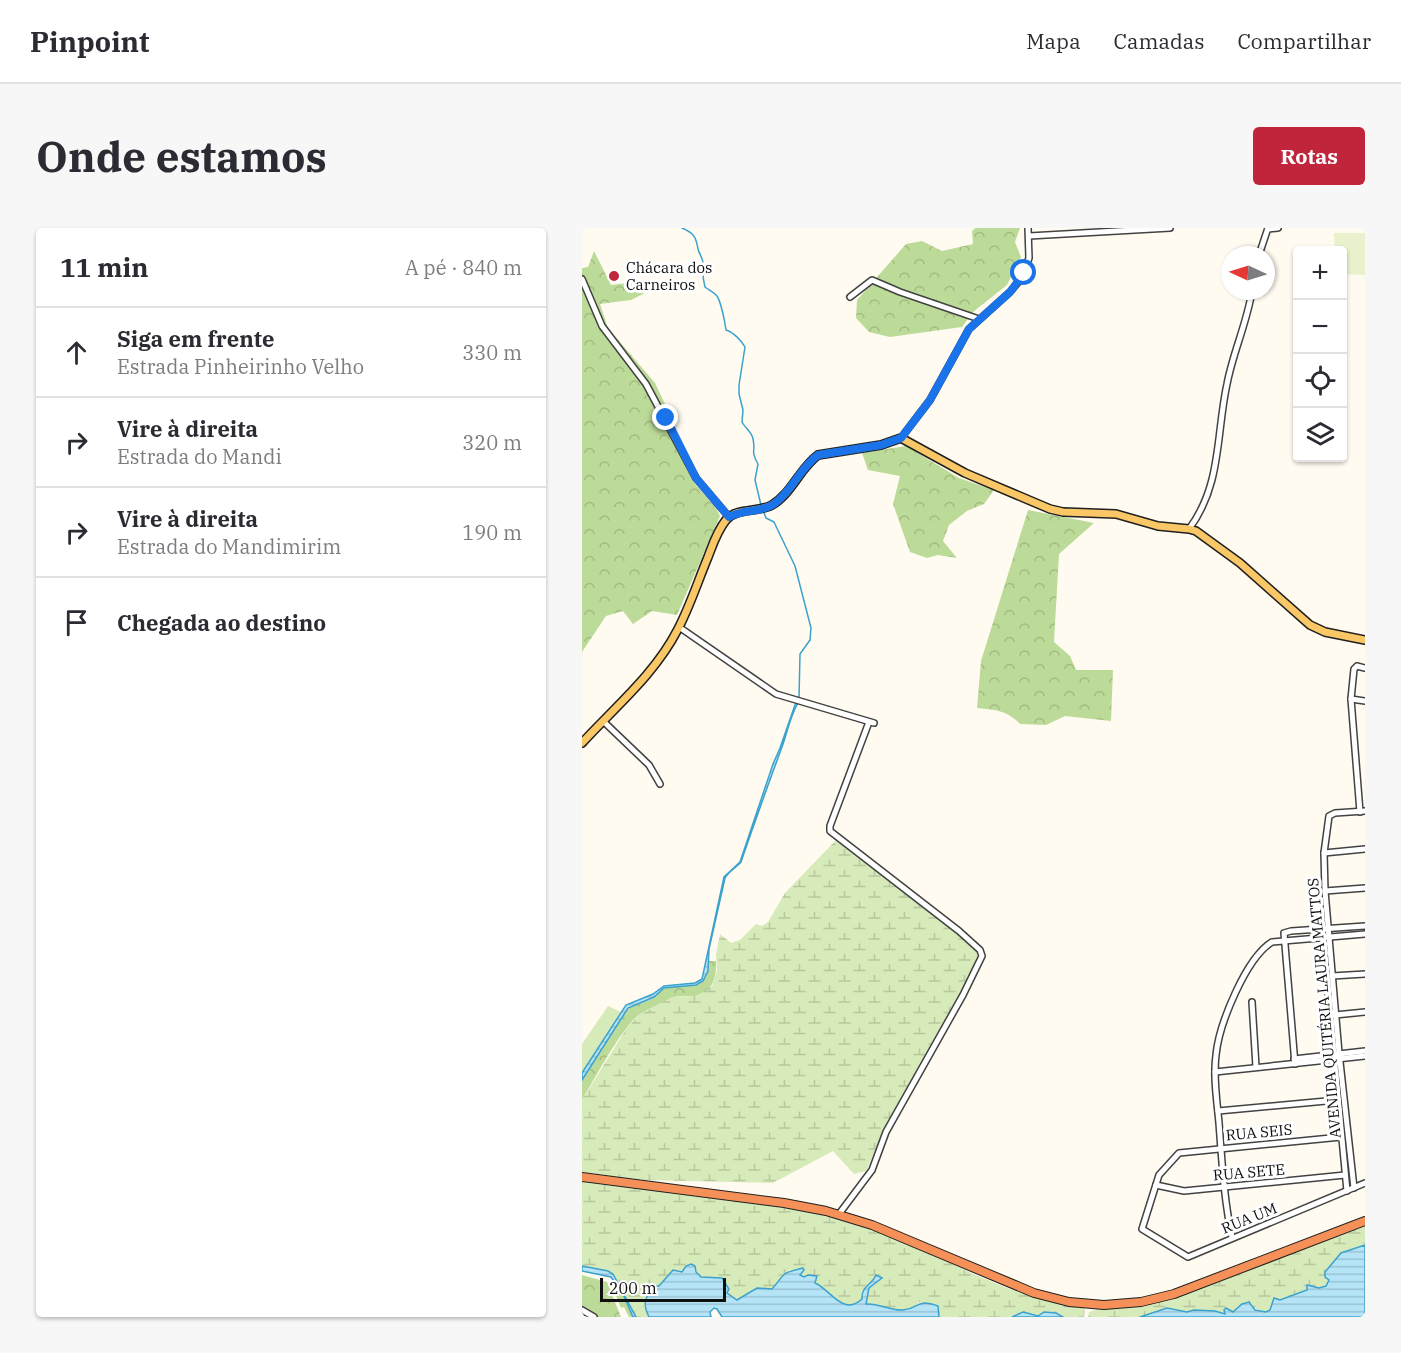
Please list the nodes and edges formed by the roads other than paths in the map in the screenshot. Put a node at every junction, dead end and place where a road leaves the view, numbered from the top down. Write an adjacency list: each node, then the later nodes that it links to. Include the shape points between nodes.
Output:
1 (1028, 228): 5 (street)
2 (1170, 228): 5 (street)
3 (1278, 228): 4 (street)
4 (1268, 229): 6 (street)
5 (1029, 236): 10 (street, via 1029,258 1021,279)
6 (1262, 246)
7 (582, 279): 12 (street, via 604,330 646,384 696,478)
8 (850, 297): 10 (street, via 872,280)
9 (1250, 300): 13 (street, via 1226,389 1215,472 1209,493)
10 (978, 319): 11 (street, via 930,400)
11 (901, 438): 12 (main road, via 818,455 773,504); 13 (main road, via 965,473 1050,509 1116,514 1158,526)
12 (729, 517): 14 (main road, via 717,534)
13 (1189, 529): 15 (main road, via 1223,550 1316,629)
14 (679, 627): 19 (main road, via 645,679); 54 (street, via 776,694 871,722 830,831 959,931 982,956 886,1132 868,1176)
15 (1365, 640)
16 (1365, 668): 17 (street, via 1354,669)
17 (1351, 699): 18 (street); 22 (street)
18 (1365, 701)
19 (603, 721): 20 (main road); 21 (street, via 650,765)
20 (582, 743)
21 (660, 784)
22 (1362, 811): 24 (street, AVENIDA QUITÉRIA LAURA MATTOS, via 1329,816)
23 (1365, 849): 24 (street)
24 (1324, 853): 26 (street, AVENIDA QUITÉRIA LAURA MATTOS)
25 (1365, 888): 26 (street)
26 (1325, 891): 28 (street, AVENIDA QUITÉRIA LAURA MATTOS)
27 (1365, 926): 28 (street)
28 (1325, 929): 30 (street, AVENIDA QUITÉRIA LAURA MATTOS); 31 (street, via 1286,931)
29 (1365, 934): 30 (street)
30 (1325, 937): 31 (street); 33 (street, AVENIDA QUITÉRIA LAURA MATTOS); 39 (street, AVENIDA QUITÉRIA LAURA MATTOS)
31 (1284, 940): 40 (street); 42 (street, via 1266,946 1239,983 1216,1048)
32 (1365, 974): 33 (street)
33 (1332, 976): 36 (street, AVENIDA QUITÉRIA LAURA MATTOS)
34 (1252, 1002): 41 (street)
35 (1365, 1012): 36 (street)
36 (1335, 1015): 39 (street, AVENIDA QUITÉRIA LAURA MATTOS)
37 (1365, 1051): 39 (street)
38 (1365, 1056): 39 (street)
39 (1336, 1057): 40 (street); 43 (street, AVENIDA QUITÉRIA LAURA MATTOS); 52 (street, AVENIDA QUITÉRIA LAURA MATTOS)
40 (1294, 1061): 41 (street)
41 (1256, 1067): 42 (street)
42 (1215, 1072): 44 (street)
43 (1337, 1100): 44 (street); 45 (street, AVENIDA QUITÉRIA LAURA MATTOS)
44 (1218, 1111): 46 (street)
45 (1341, 1137): 46 (street, RUA SEIS); 47 (street, AVENIDA QUITÉRIA LAURA MATTOS)
46 (1221, 1148): 50 (street, RUA SEIS, via 1180,1153 1162,1171); 51 (street)
47 (1345, 1175): 51 (street, RUA SETE); 53 (street, AVENIDA QUITÉRIA LAURA MATTOS)
48 (582, 1177): 54 (highway, via 784,1203)
49 (1365, 1183): 52 (street, RUA UM)
50 (1156, 1185): 51 (street, RUA SETE, via 1184,1191); 56 (street, RUA UM, via 1142,1228 1146,1232 1187,1257)
51 (1224, 1186): 56 (street)
52 (1354, 1188): 53 (street, RUA UM)
53 (1347, 1191): 56 (street, RUA UM)
54 (839, 1215): 55 (highway, via 872,1225 1020,1288 1047,1297 1104,1305 1174,1294)
55 (1365, 1221)
56 (1232, 1238)
57 (582, 1310): 58 (street)
58 (594, 1317)

